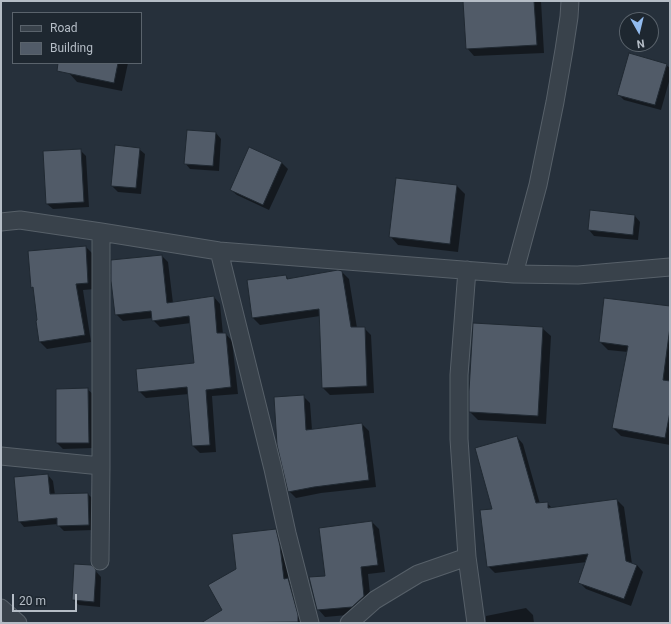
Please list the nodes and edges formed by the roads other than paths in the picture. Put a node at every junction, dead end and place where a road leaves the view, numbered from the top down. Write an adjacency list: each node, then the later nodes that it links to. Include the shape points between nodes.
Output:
1 (570, 1): 7 (street, via 555,102 538,185)
2 (1, 222): 3 (street, via 20,220)
3 (101, 232): 4 (street); 9 (street)
4 (219, 250): 6 (street); 14 (street)
5 (670, 267): 7 (street, via 578,275)
6 (467, 270): 7 (street); 10 (street, via 459,375)
7 (514, 274)
8 (1, 456): 9 (street)
9 (101, 466): 11 (street)
10 (467, 557): 15 (street, via 418,574 375,600); 16 (street)
11 (100, 561)
12 (1, 608): 13 (street)
13 (18, 623)
14 (310, 623)
15 (349, 623)
16 (476, 623)

